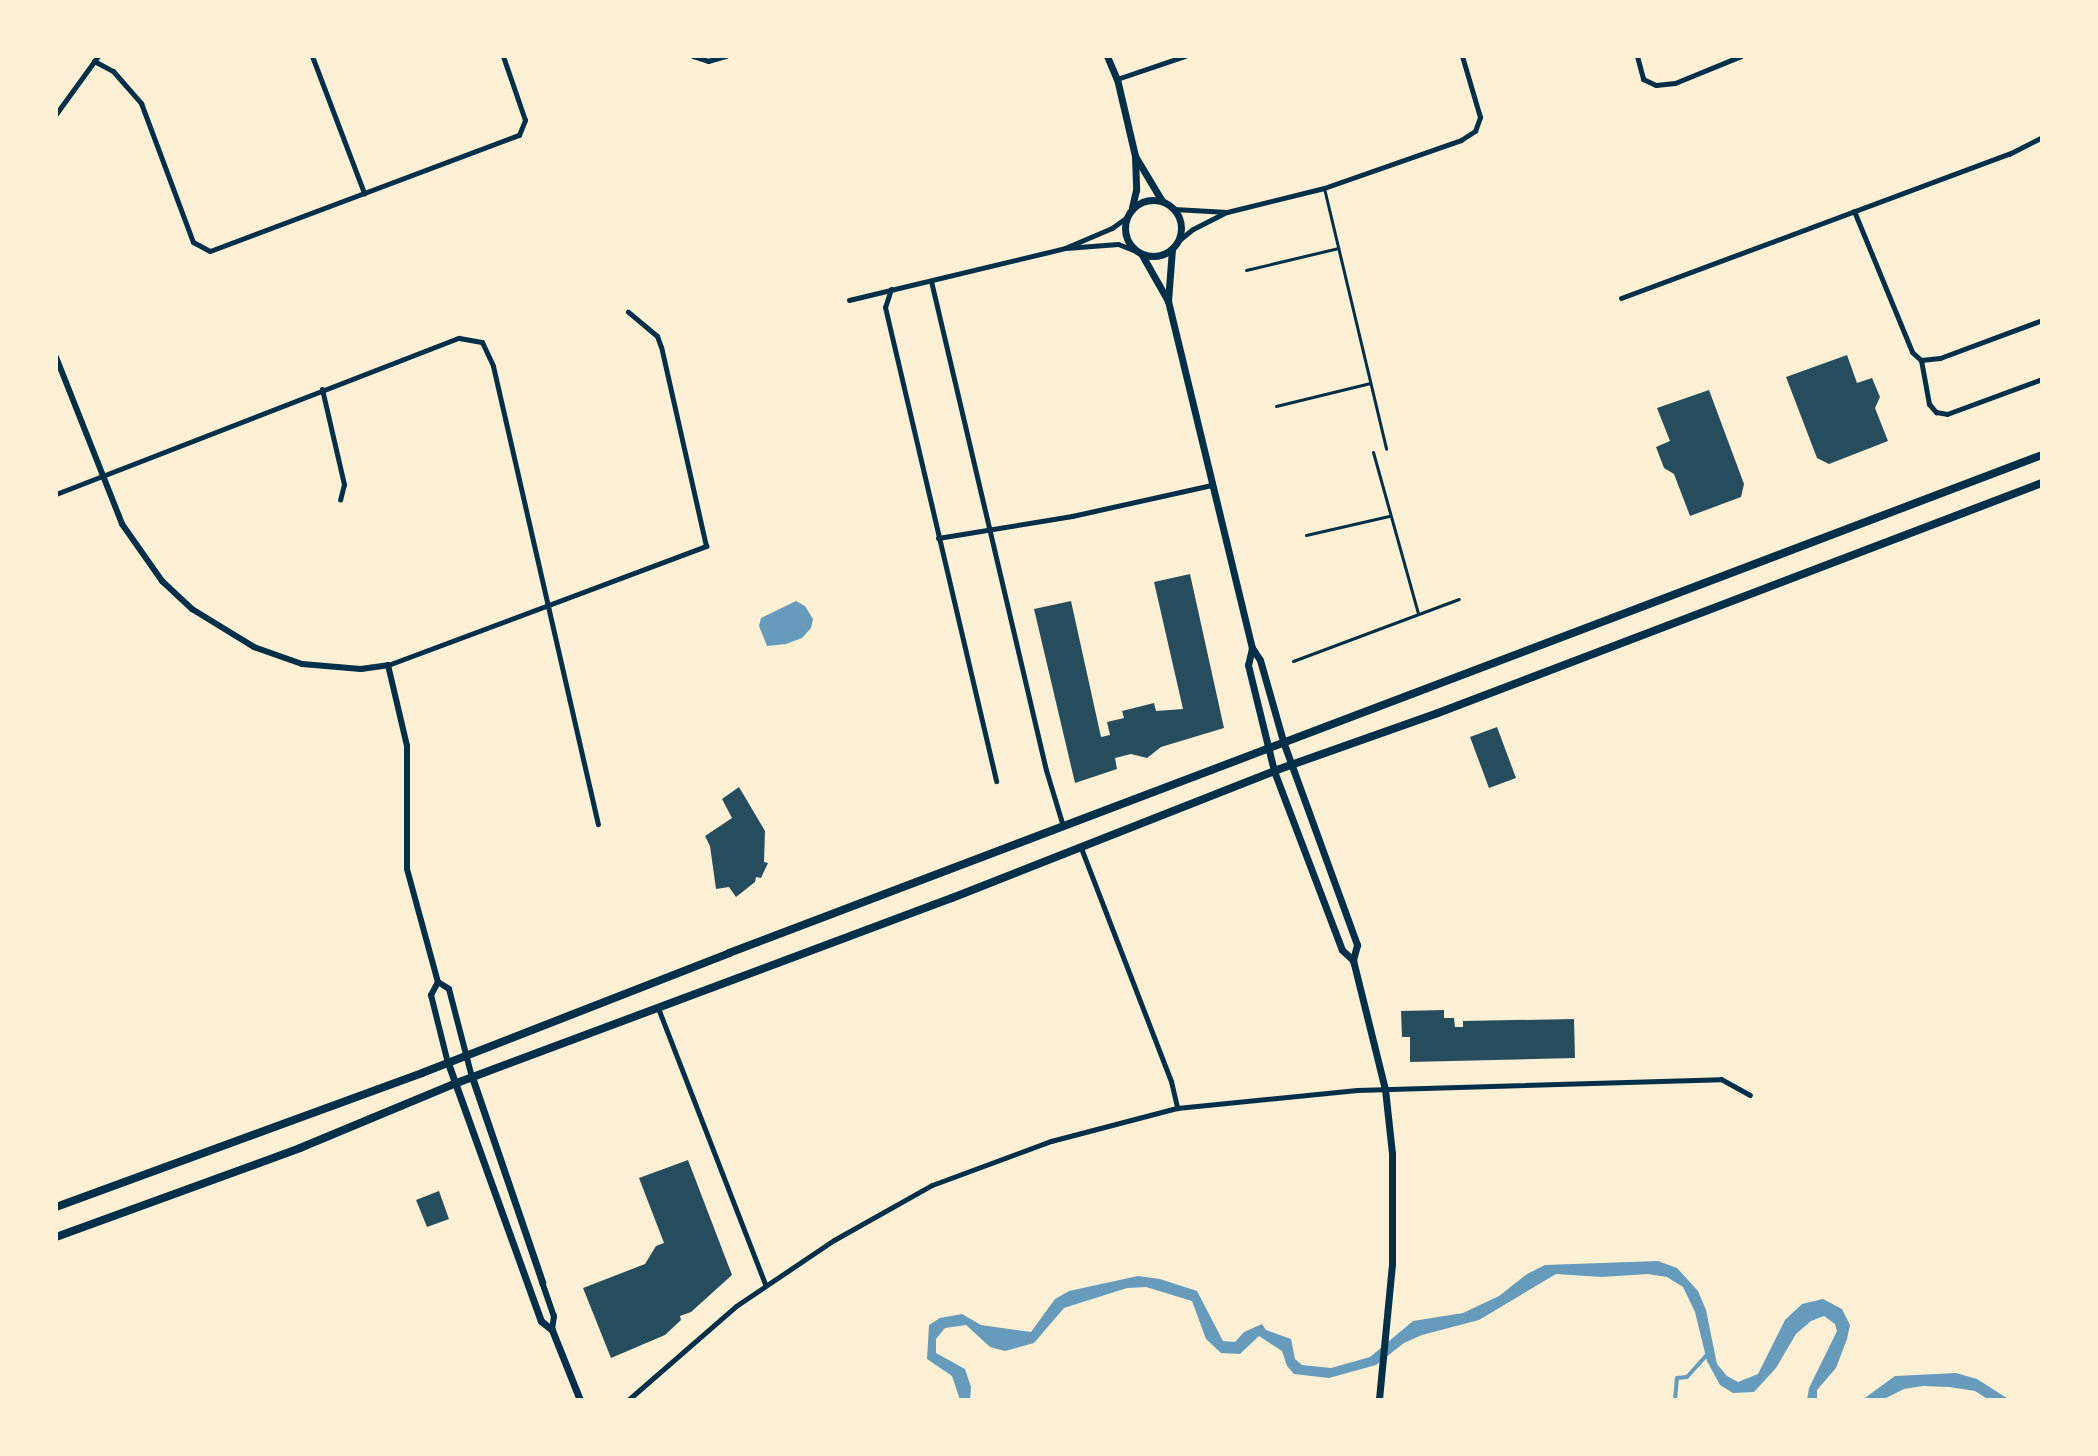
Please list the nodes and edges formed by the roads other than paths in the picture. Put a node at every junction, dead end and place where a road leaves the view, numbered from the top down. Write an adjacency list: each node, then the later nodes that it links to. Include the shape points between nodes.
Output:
1 (312, 56): 16 (street)
2 (503, 56): 16 (street, via 525,120 519,135)
3 (693, 56): 4 (street, via 708,61)
4 (726, 56)
5 (1107, 56): 11 (main road)
6 (1185, 56): 11 (street)
7 (1462, 56): 15 (street, via 1480,117 1475,131)
8 (1637, 56): 9 (street, via 1643,79 1664,85)
9 (1741, 56)
10 (96, 58): 12 (street); 16 (street, via 145,110 199,247 210,251)
11 (1117, 79): 14 (main road)
12 (56, 114)
13 (2042, 137): 20 (street)
14 (1135, 156): 17 (main road); 18 (main road)
15 (1324, 188): 21 (street); 25 (lane)
16 (364, 193)
17 (1162, 201): 18 (main road, via 1146,200); 19 (main road)
18 (1132, 208): 22 (main road)
19 (1174, 209): 21 (street); 23 (main road, via 1181,224)
20 (1854, 211): 32 (street); 38 (street, via 1912,352)
21 (1227, 212): 23 (street)
22 (1126, 218): 24 (street); 27 (main road, via 1125,236)
23 (1178, 241): 26 (main road)
24 (1065, 248): 27 (street, via 1118,244); 30 (street)
25 (1338, 248): 29 (lane); 40 (lane)
26 (1172, 249): 28 (main road, via 1158,256); 34 (main road)
27 (1134, 250): 28 (main road)
28 (1142, 255): 34 (main road)
29 (1246, 270)
30 (931, 281): 31 (street); 52 (street)
31 (891, 289): 33 (street); 54 (street, via 885,307)
32 (1621, 298)
33 (849, 300)
34 (1168, 301): 48 (main road)
35 (628, 312): 56 (street, via 657,336 661,347 706,546)
36 (2042, 320): 38 (street, via 1940,358)
37 (56, 357): 46 (street)
38 (1921, 360): 39 (street, via 1929,404 1947,414)
39 (2042, 379)
40 (1370, 383): 42 (lane); 43 (lane)
41 (322, 389): 46 (street); 50 (street, via 344,484); 56 (street, via 459,338 485,346)
42 (1276, 406)
43 (1386, 449)
44 (1373, 452): 51 (lane)
45 (2042, 455): 61 (main road)
46 (102, 476): 49 (street); 60 (street, via 122,524 162,581 228,634 302,664 361,669)
47 (2042, 483): 63 (main road)
48 (1215, 484): 52 (street); 58 (main road)
49 (56, 494)
50 (340, 500)
51 (1389, 516): 53 (lane); 57 (lane)
52 (992, 531): 54 (street); 67 (street, via 1048,781)
53 (1306, 535)
54 (938, 538): 65 (street)
55 (1459, 599): 57 (lane)
56 (548, 607): 60 (street); 66 (street)
57 (1418, 613): 59 (lane)
58 (1252, 648): 61 (main road); 62 (main road, via 1248,665)
59 (1293, 661)
60 (388, 665): 70 (street, via 407,746 407,869)
61 (1284, 744): 62 (main road); 63 (main road)
62 (1267, 750): 64 (main road); 67 (main road)
63 (1293, 764): 64 (main road); 69 (main road, via 1357,945)
64 (1274, 771): 68 (main road); 69 (main road, via 1342,950)
65 (996, 781)
66 (598, 824)
67 (1064, 827): 72 (main road)
68 (1081, 847): 71 (main road); 78 (street)
69 (1353, 960): 76 (main road)
70 (438, 982): 72 (street, via 449,989); 73 (street, via 431,995)
71 (658, 1008): 74 (main road); 82 (street)
72 (466, 1056): 73 (main road); 74 (street)
73 (448, 1063): 75 (main road); 79 (main road)
74 (472, 1077): 75 (main road); 81 (main road)
75 (454, 1084): 80 (main road, via 300,1148); 83 (main road, via 541,1321)
76 (1385, 1089): 77 (street, via 1721,1079); 78 (street); 86 (main road, via 1393,1222)
77 (1750, 1095)
78 (1177, 1108): 82 (street, via 1051,1141 932,1185)
79 (56, 1207)
80 (56, 1237)
81 (542, 1282): 83 (street, via 554,1316)
82 (765, 1284): 85 (street)
83 (552, 1330): 84 (main road)
84 (580, 1400)
85 (628, 1400)
86 (1379, 1400)

